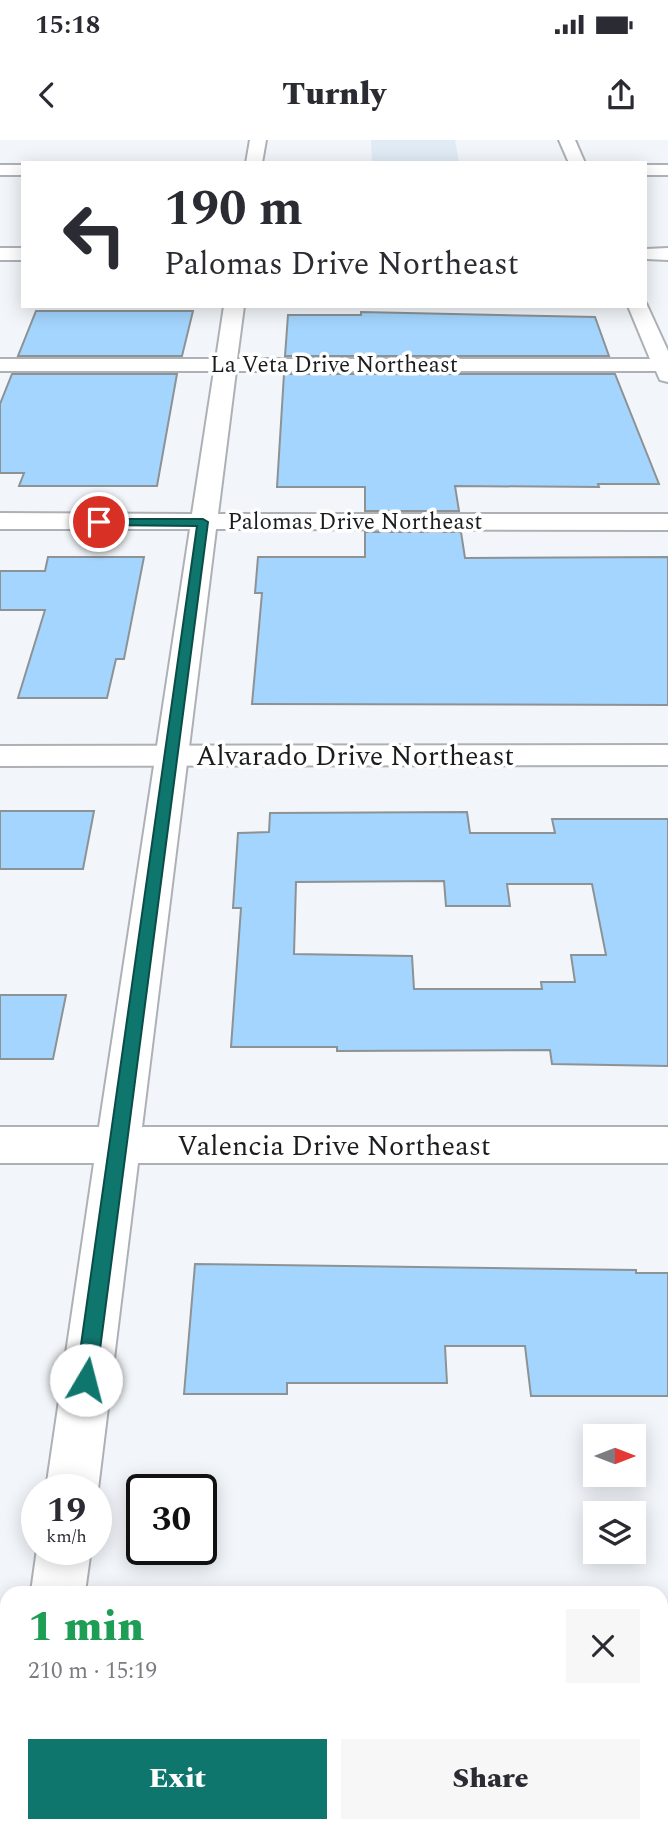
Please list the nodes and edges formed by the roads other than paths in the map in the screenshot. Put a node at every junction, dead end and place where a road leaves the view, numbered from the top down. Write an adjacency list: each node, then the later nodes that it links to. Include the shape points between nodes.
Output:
1 (258, 140): 3 (street)
2 (567, 140): 4 (street)
3 (254, 161)
4 (576, 161)
5 (0, 170): 6 (street)
6 (21, 170)
7 (647, 170): 8 (street)
8 (668, 170)
9 (0, 254): 10 (street)
10 (21, 254)
11 (647, 254): 12 (street)
12 (668, 254)
13 (234, 308): 16 (street)
14 (639, 308): 17 (street)
15 (0, 365): 16 (street, La Veta Drive Northeast)
16 (227, 365): 17 (street, La Veta Drive Northeast); 19 (street)
17 (667, 369)
18 (0, 522): 19 (street, Palomas Drive Northeast)
19 (203, 522): 20 (street, Palomas Drive Northeast); 23 (street)
20 (668, 522)
21 (668, 755): 23 (street, Alvarado Drive Northeast)
22 (0, 756): 23 (street, Alvarado Drive Northeast)
23 (170, 757): 26 (street)
24 (0, 1145): 26 (street, Valencia Drive Northeast)
25 (668, 1145): 26 (street, Valencia Drive Northeast)
26 (117, 1146): 27 (street)
27 (74, 1474)
28 (62, 1565): 29 (street)
29 (59, 1586)

